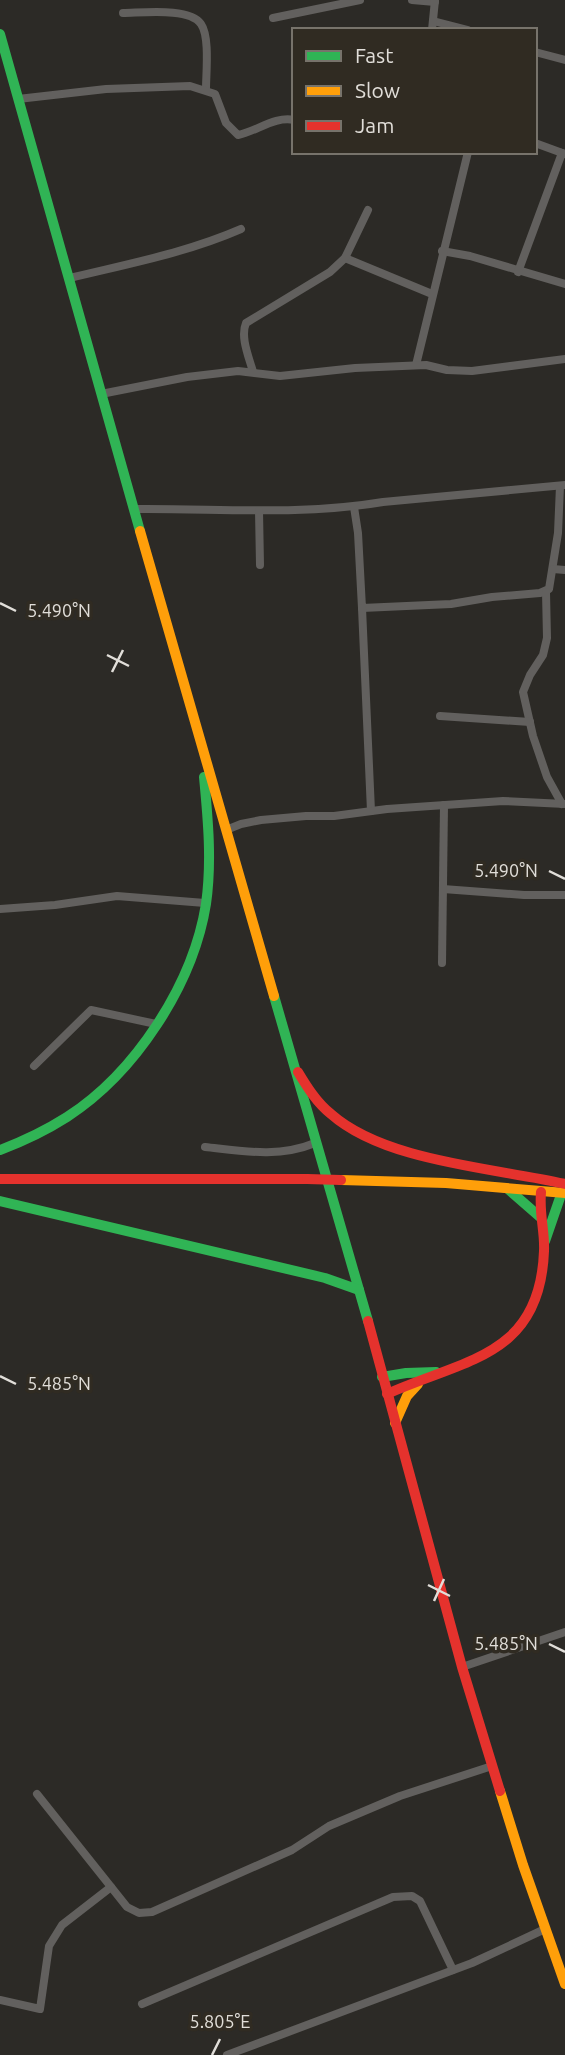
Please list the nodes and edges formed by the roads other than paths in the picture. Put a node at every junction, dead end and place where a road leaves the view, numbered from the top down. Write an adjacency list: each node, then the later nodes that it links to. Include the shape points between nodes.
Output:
1 (360, 0): 3 (street)
2 (412, 0): 4 (street)
3 (340, 1): 6 (street)
4 (435, 1): 7 (street)
5 (122, 13): 12 (street, via 180,13 202,24)
6 (273, 18)
7 (432, 26): 8 (street)
8 (450, 28)
9 (1, 41): 13 (main road)
10 (537, 52): 11 (street)
11 (565, 60)
12 (206, 89): 13 (street, via 106,89); 14 (street, via 215,94 226,123 238,135 280,119)
13 (18, 99): 23 (main road)
14 (292, 120)
15 (537, 144): 17 (street)
16 (467, 154): 20 (street)
17 (563, 154): 22 (street)
18 (368, 210): 21 (street)
19 (241, 229): 23 (street, via 160,257)
20 (442, 251): 22 (street); 25 (street)
21 (345, 258): 25 (street); 28 (street, via 246,323 243,329)
22 (518, 272): 24 (street)
23 (70, 278): 29 (main road)
24 (565, 285)
25 (432, 294): 27 (street)
26 (565, 359): 27 (street, via 472,371)
27 (416, 365): 28 (street, via 280,376)
28 (253, 372): 29 (street, via 187,377)
29 (101, 394): 32 (main road)
30 (563, 486): 31 (street); 35 (street)
31 (354, 507): 33 (street); 38 (street)
32 (134, 509): 33 (street); 41 (main road)
33 (259, 511): 34 (street)
34 (260, 565)
35 (553, 569): 36 (street); 37 (street)
36 (565, 570)
37 (546, 592): 38 (street, via 430,606); 40 (street, via 547,638 523,692)
38 (362, 608): 44 (street)
39 (440, 716): 40 (street)
40 (530, 722): 42 (street, via 547,777)
41 (204, 760): 45 (main road); 48 (main road, via 209,860)
42 (563, 804): 43 (street, via 503,801)
43 (444, 805): 44 (street); 46 (street)
44 (371, 811): 45 (street, via 261,820)
45 (226, 830): 52 (main road)
46 (443, 889): 47 (street); 50 (street)
47 (565, 895)
48 (205, 903): 49 (street, via 117,896); 51 (main road, via 195,949)
49 (0, 909)
50 (442, 963)
51 (156, 1024): 53 (street, via 91,1010); 56 (main road, via 131,1059 86,1103)
52 (291, 1060): 54 (main road); 59 (main road, via 331,1115 366,1137)
53 (34, 1066)
54 (315, 1143): 55 (street, via 296,1151 261,1153); 64 (main road)
55 (205, 1147)
56 (0, 1150)
57 (0, 1179): 58 (main road, bridge, via 307,1179)
58 (508, 1189): 60 (main road); 62 (main road)
59 (564, 1190): 60 (main road); 63 (main road)
60 (541, 1192): 62 (main road)
61 (0, 1201): 64 (main road, via 134,1230)
62 (540, 1217): 63 (main road)
63 (545, 1241): 65 (main road, via 538,1290 525,1322 495,1352)
64 (359, 1290): 66 (main road)
65 (438, 1372): 66 (main road); 67 (main road)
66 (382, 1377): 68 (main road)
67 (420, 1381): 68 (main road); 69 (main road)
68 (387, 1394): 69 (main road)
69 (395, 1423): 71 (main road)
70 (565, 1632): 71 (street)
71 (462, 1667): 72 (main road)
72 (492, 1766): 74 (street, via 400,1796 329,1826 292,1850 152,1912 139,1913 127,1907); 75 (main road)
73 (37, 1794): 74 (street)
74 (111, 1887): 78 (street, via 62,1925 49,1946 40,2009)
75 (545, 1929): 76 (street); 77 (main road)
76 (453, 1970): 79 (street, via 421,1901 412,1896 393,1897); 80 (street)
77 (565, 1984)
78 (0, 2000)
79 (142, 2004)
80 (227, 2055)

